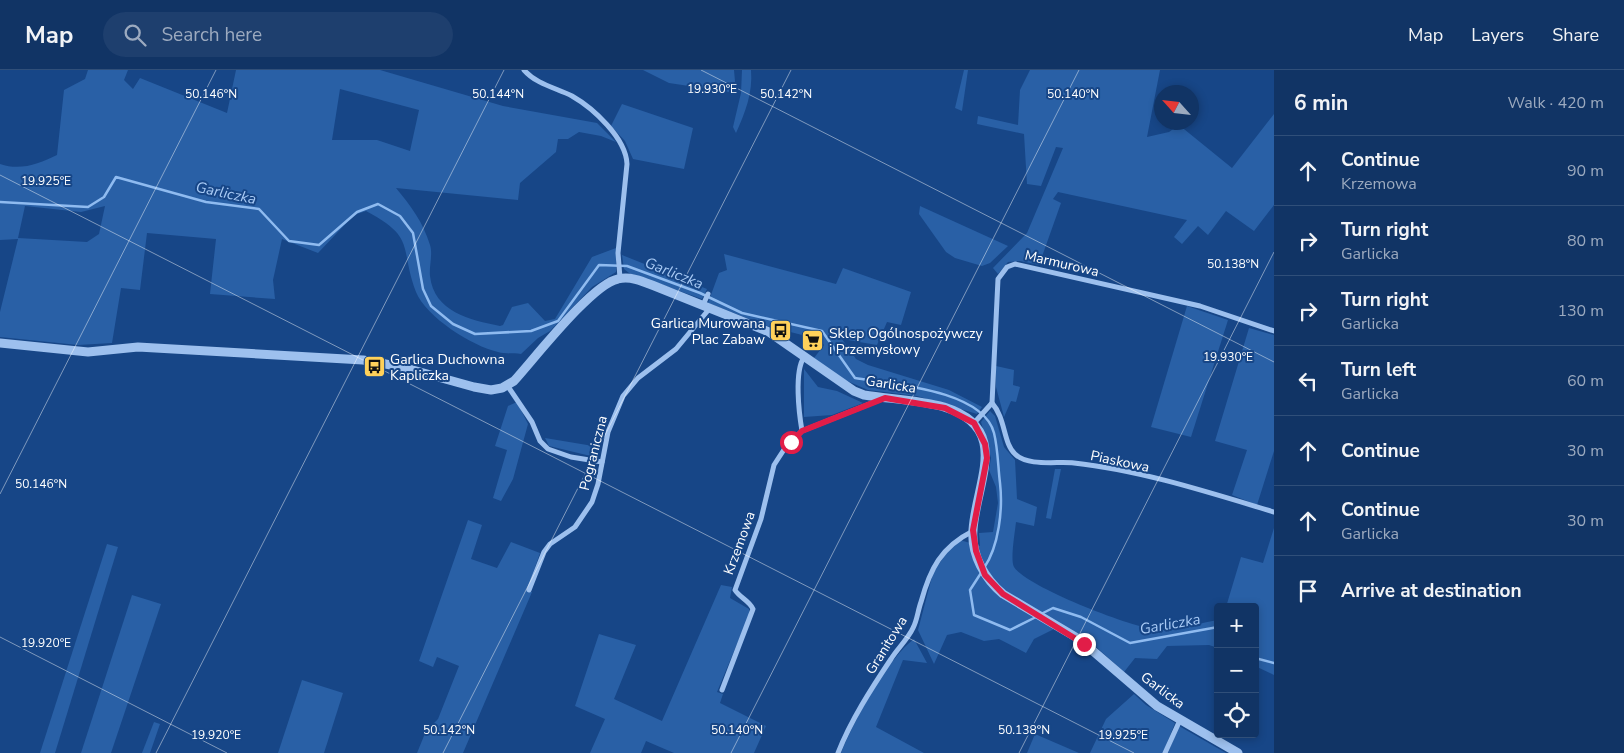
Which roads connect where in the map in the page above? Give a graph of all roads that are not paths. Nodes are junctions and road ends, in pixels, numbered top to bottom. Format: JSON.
{"nodes":[{"id":1,"x":524,"y":70,"type":"edge"},
{"id":2,"x":620,"y":278,"type":"junction"},
{"id":3,"x":708,"y":294,"type":"dead end"},
{"id":4,"x":706,"y":304,"type":"junction"},
{"id":5,"x":1274,"y":331,"type":"edge"},
{"id":6,"x":0,"y":344,"type":"edge"},
{"id":7,"x":804,"y":357,"type":"junction"},
{"id":8,"x":508,"y":385,"type":"junction"},
{"id":9,"x":885,"y":398,"type":"junction"},
{"id":10,"x":992,"y":403,"type":"junction"},
{"id":11,"x":977,"y":421,"type":"junction"},
{"id":12,"x":802,"y":431,"type":"junction"},
{"id":13,"x":602,"y":462,"type":"junction"},
{"id":14,"x":1274,"y":512,"type":"edge"},
{"id":15,"x":973,"y":530,"type":"junction"},
{"id":16,"x":529,"y":590,"type":"dead end"},
{"id":17,"x":722,"y":690,"type":"dead end"},
{"id":18,"x":1180,"y":720,"type":"junction"},
{"id":19,"x":838,"y":753,"type":"edge"},
{"id":20,"x":1165,"y":753,"type":"edge"},
{"id":21,"x":1238,"y":753,"type":"edge"}],
"edges":[{"from":1,"to":2,"type":"street"},
{"from":2,"to":4,"type":"street","name":"Garlicka"},
{"from":2,"to":8,"type":"street"},
{"from":3,"to":4,"type":"street","name":"Pograniczna"},
{"from":4,"to":7,"type":"street","name":"Garlicka"},
{"from":4,"to":13,"type":"street","name":"Pograniczna"},
{"from":5,"to":10,"type":"street","name":"Marmurowa"},
{"from":6,"to":8,"type":"street"},
{"from":7,"to":9,"type":"street","name":"Garlicka"},
{"from":7,"to":12,"type":"street"},
{"from":8,"to":13,"type":"street"},
{"from":9,"to":11,"type":"street","name":"Garlicka"},
{"from":9,"to":12,"type":"street","name":"Krzemowa"},
{"from":10,"to":11,"type":"street","name":"Marmurowa"},
{"from":10,"to":14,"type":"street","name":"Piaskowa"},
{"from":11,"to":15,"type":"street"},
{"from":12,"to":17,"type":"street","name":"Krzemowa"},
{"from":13,"to":16,"type":"street","name":"Pograniczna"},
{"from":15,"to":18,"type":"street","name":"Garlicka"},
{"from":15,"to":19,"type":"street","name":"Granitowa"},
{"from":18,"to":20,"type":"street"},
{"from":18,"to":21,"type":"street","name":"Garlicka"}]}
